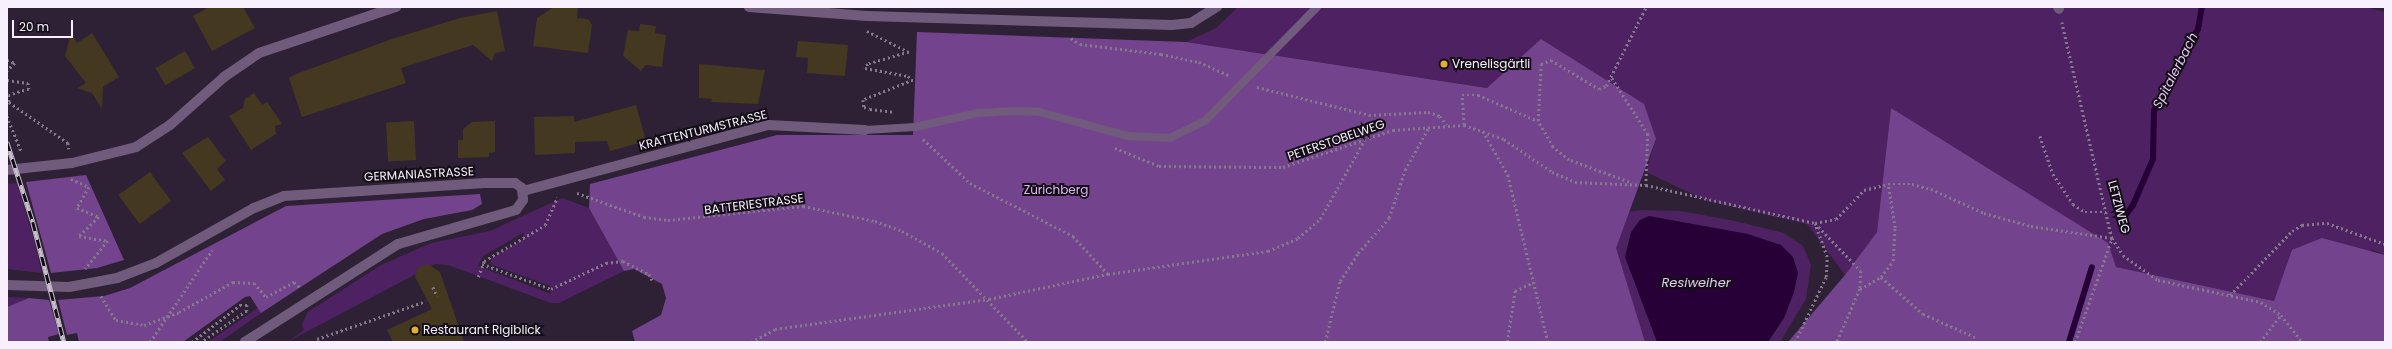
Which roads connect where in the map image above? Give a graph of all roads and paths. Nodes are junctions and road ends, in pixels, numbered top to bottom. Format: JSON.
{"nodes":[{"id":1,"x":396,"y":7,"type":"edge"},
{"id":2,"x":749,"y":7,"type":"edge"},
{"id":3,"x":1216,"y":7,"type":"edge"},
{"id":4,"x":1317,"y":7,"type":"edge"},
{"id":5,"x":1647,"y":7,"type":"edge"},
{"id":6,"x":2059,"y":8,"type":"edge"},
{"id":7,"x":866,"y":23,"type":"dead end"},
{"id":8,"x":1067,"y":35,"type":"dead end"},
{"id":9,"x":7,"y":60,"type":"edge"},
{"id":10,"x":7,"y":71,"type":"edge"},
{"id":11,"x":1612,"y":79,"type":"junction"},
{"id":12,"x":7,"y":80,"type":"edge"},
{"id":13,"x":1245,"y":81,"type":"junction"},
{"id":14,"x":7,"y":116,"type":"edge"},
{"id":15,"x":1538,"y":121,"type":"junction"},
{"id":16,"x":1447,"y":125,"type":"junction"},
{"id":17,"x":1464,"y":125,"type":"junction"},
{"id":18,"x":915,"y":126,"type":"junction"},
{"id":19,"x":1429,"y":127,"type":"junction"},
{"id":20,"x":865,"y":130,"type":"joint"},
{"id":21,"x":1483,"y":130,"type":"junction"},
{"id":22,"x":2040,"y":136,"type":"dead end"},
{"id":23,"x":1364,"y":140,"type":"junction"},
{"id":24,"x":1112,"y":147,"type":"dead end"},
{"id":25,"x":70,"y":153,"type":"dead end"},
{"id":26,"x":25,"y":159,"type":"dead end"},
{"id":27,"x":7,"y":170,"type":"edge"},
{"id":28,"x":566,"y":180,"type":"junction"},
{"id":29,"x":74,"y":182,"type":"dead end"},
{"id":30,"x":1633,"y":183,"type":"junction"},
{"id":31,"x":1888,"y":184,"type":"junction"},
{"id":32,"x":1646,"y":185,"type":"junction"},
{"id":33,"x":523,"y":191,"type":"junction"},
{"id":34,"x":557,"y":198,"type":"dead end"},
{"id":35,"x":2106,"y":212,"type":"junction"},
{"id":36,"x":1815,"y":223,"type":"junction"},
{"id":37,"x":214,"y":230,"type":"junction"},
{"id":38,"x":2112,"y":238,"type":"junction"},
{"id":39,"x":2385,"y":244,"type":"edge"},
{"id":40,"x":482,"y":264,"type":"junction"},
{"id":41,"x":84,"y":266,"type":"dead end"},
{"id":42,"x":1108,"y":274,"type":"junction"},
{"id":43,"x":478,"y":277,"type":"dead end"},
{"id":44,"x":1881,"y":277,"type":"junction"},
{"id":45,"x":652,"y":280,"type":"dead end"},
{"id":46,"x":1534,"y":282,"type":"junction"},
{"id":47,"x":7,"y":285,"type":"edge"},
{"id":48,"x":433,"y":287,"type":"dead end"},
{"id":49,"x":1860,"y":289,"type":"junction"},
{"id":50,"x":437,"y":296,"type":"dead end"},
{"id":51,"x":2230,"y":296,"type":"junction"},
{"id":52,"x":308,"y":298,"type":"junction"},
{"id":53,"x":989,"y":299,"type":"junction"},
{"id":54,"x":426,"y":301,"type":"dead end"},
{"id":55,"x":104,"y":302,"type":"dead end"},
{"id":56,"x":2281,"y":315,"type":"junction"},
{"id":57,"x":167,"y":316,"type":"junction"},
{"id":58,"x":1974,"y":337,"type":"dead end"},
{"id":59,"x":317,"y":339,"type":"dead end"},
{"id":60,"x":150,"y":342,"type":"edge"},
{"id":61,"x":192,"y":342,"type":"edge"},
{"id":62,"x":202,"y":342,"type":"edge"},
{"id":63,"x":245,"y":342,"type":"edge"},
{"id":64,"x":751,"y":342,"type":"edge"},
{"id":65,"x":1028,"y":342,"type":"edge"},
{"id":66,"x":1324,"y":342,"type":"edge"},
{"id":67,"x":1507,"y":342,"type":"edge"},
{"id":68,"x":1548,"y":342,"type":"edge"},
{"id":69,"x":1795,"y":342,"type":"edge"},
{"id":70,"x":1837,"y":342,"type":"edge"},
{"id":71,"x":2075,"y":342,"type":"edge"},
{"id":72,"x":2260,"y":342,"type":"edge"},
{"id":73,"x":2302,"y":342,"type":"edge"}],
"edges":[{"from":1,"to":27,"type":"street"},
{"from":2,"to":3,"type":"street"},
{"from":4,"to":13,"type":"lane","name":"KRATTENTURMSTRASSE"},
{"from":5,"to":11,"type":"path"},
{"from":6,"to":35,"type":"path","name":"LETZIWEG"},
{"from":7,"to":18,"type":"path"},
{"from":8,"to":13,"type":"path"},
{"from":9,"to":10,"type":"path"},
{"from":11,"to":15,"type":"path"},
{"from":11,"to":32,"type":"path"},
{"from":12,"to":25,"type":"path"},
{"from":13,"to":16,"type":"path"},
{"from":13,"to":18,"type":"lane","name":"KRATTENTURMSTRASSE"},
{"from":14,"to":26,"type":"path"},
{"from":15,"to":17,"type":"path"},
{"from":15,"to":30,"type":"path"},
{"from":16,"to":17,"type":"path","name":"PETERSTOBELWEG"},
{"from":16,"to":19,"type":"path","name":"PETERSTOBELWEG"},
{"from":17,"to":21,"type":"path","name":"PETERSTOBELWEG"},
{"from":18,"to":20,"type":"lane","name":"KRATTENTURMSTRASSE"},
{"from":18,"to":42,"type":"path"},
{"from":19,"to":23,"type":"path","name":"PETERSTOBELWEG"},
{"from":19,"to":66,"type":"path"},
{"from":20,"to":28,"type":"street","name":"KRATTENTURMSTRASSE"},
{"from":21,"to":30,"type":"path","name":"PETERSTOBELWEG"},
{"from":21,"to":46,"type":"path"},
{"from":22,"to":35,"type":"path"},
{"from":23,"to":24,"type":"path","name":"PETERSTOBELWEG"},
{"from":23,"to":42,"type":"path"},
{"from":28,"to":33,"type":"street","name":"KRATTENTURMSTRASSE"},
{"from":28,"to":53,"type":"path","name":"BATTERIESTRASSE"},
{"from":29,"to":41,"type":"path"},
{"from":30,"to":32,"type":"path"},
{"from":31,"to":36,"type":"path"},
{"from":31,"to":38,"type":"path"},
{"from":31,"to":44,"type":"path"},
{"from":32,"to":36,"type":"path"},
{"from":33,"to":37,"type":"street","name":"GERMANIASTRASSE"},
{"from":33,"to":52,"type":"street"},
{"from":34,"to":40,"type":"path"},
{"from":35,"to":38,"type":"path","name":"LETZIWEG"},
{"from":36,"to":49,"type":"path"},
{"from":36,"to":69,"type":"path"},
{"from":37,"to":47,"type":"street","name":"GERMANIASTRASSE"},
{"from":37,"to":57,"type":"path"},
{"from":38,"to":51,"type":"path","name":"LETZIWEG"},
{"from":38,"to":71,"type":"path"},
{"from":39,"to":51,"type":"path"},
{"from":40,"to":43,"type":"path"},
{"from":40,"to":45,"type":"path"},
{"from":42,"to":53,"type":"path"},
{"from":44,"to":49,"type":"path"},
{"from":44,"to":58,"type":"path"},
{"from":46,"to":67,"type":"path"},
{"from":46,"to":68,"type":"path"},
{"from":48,"to":50,"type":"path"},
{"from":49,"to":70,"type":"path"},
{"from":51,"to":56,"type":"path","name":"LETZIWEG"},
{"from":52,"to":57,"type":"path"},
{"from":52,"to":63,"type":"street"},
{"from":53,"to":64,"type":"path"},
{"from":53,"to":65,"type":"path","name":"BATTERIESTRASSE"},
{"from":54,"to":59,"type":"path"},
{"from":55,"to":57,"type":"path"},
{"from":56,"to":72,"type":"path"},
{"from":56,"to":73,"type":"path","name":"LETZIWEG"},
{"from":57,"to":60,"type":"path"},
{"from":61,"to":62,"type":"path"}]}
